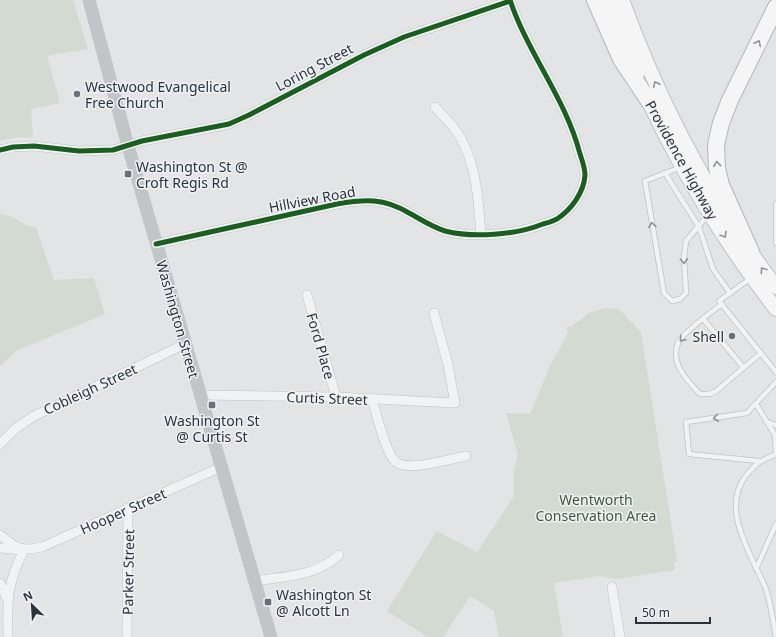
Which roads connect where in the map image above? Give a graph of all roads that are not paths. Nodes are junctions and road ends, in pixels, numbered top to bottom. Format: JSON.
{"nodes":[{"id":1,"x":89,"y":0,"type":"edge"},
{"id":2,"x":510,"y":0,"type":"edge"},
{"id":3,"x":595,"y":0,"type":"edge"},
{"id":4,"x":608,"y":0,"type":"edge"},
{"id":5,"x":622,"y":0,"type":"edge"},
{"id":6,"x":776,"y":7,"type":"edge"},
{"id":7,"x":651,"y":104,"type":"junction"},
{"id":8,"x":435,"y":107,"type":"dead end"},
{"id":9,"x":128,"y":146,"type":"junction"},
{"id":10,"x":0,"y":150,"type":"edge"},
{"id":11,"x":682,"y":166,"type":"junction"},
{"id":12,"x":665,"y":173,"type":"junction"},
{"id":13,"x":776,"y":204,"type":"edge"},
{"id":14,"x":709,"y":213,"type":"junction"},
{"id":15,"x":699,"y":227,"type":"junction"},
{"id":16,"x":482,"y":235,"type":"junction"},
{"id":17,"x":776,"y":243,"type":"edge"},
{"id":18,"x":156,"y":244,"type":"junction"},
{"id":19,"x":751,"y":252,"type":"junction"},
{"id":20,"x":752,"y":277,"type":"junction"},
{"id":21,"x":776,"y":287,"type":"edge"},
{"id":22,"x":730,"y":293,"type":"junction"},
{"id":23,"x":307,"y":295,"type":"dead end"},
{"id":24,"x":722,"y":304,"type":"junction"},
{"id":25,"x":776,"y":309,"type":"edge"},
{"id":26,"x":434,"y":313,"type":"dead end"},
{"id":27,"x":704,"y":320,"type":"junction"},
{"id":28,"x":185,"y":344,"type":"junction"},
{"id":29,"x":761,"y":353,"type":"junction"},
{"id":30,"x":743,"y":367,"type":"junction"},
{"id":31,"x":776,"y":372,"type":"edge"},
{"id":32,"x":776,"y":382,"type":"edge"},
{"id":33,"x":200,"y":395,"type":"junction"},
{"id":34,"x":336,"y":397,"type":"junction"},
{"id":35,"x":372,"y":399,"type":"junction"},
{"id":36,"x":756,"y":404,"type":"junction"},
{"id":37,"x":767,"y":422,"type":"junction"},
{"id":38,"x":776,"y":425,"type":"edge"},
{"id":39,"x":0,"y":444,"type":"edge"},
{"id":40,"x":776,"y":454,"type":"edge"},
{"id":41,"x":466,"y":456,"type":"dead end"},
{"id":42,"x":759,"y":462,"type":"junction"},
{"id":43,"x":221,"y":467,"type":"junction"},
{"id":44,"x":128,"y":508,"type":"junction"},
{"id":45,"x":776,"y":524,"type":"edge"},
{"id":46,"x":0,"y":535,"type":"edge"},
{"id":47,"x":0,"y":548,"type":"edge"},
{"id":48,"x":24,"y":550,"type":"junction"},
{"id":49,"x":339,"y":555,"type":"dead end"},
{"id":50,"x":756,"y":569,"type":"junction"},
{"id":51,"x":255,"y":581,"type":"junction"},
{"id":52,"x":0,"y":583,"type":"edge"},
{"id":53,"x":612,"y":588,"type":"dead end"},
{"id":54,"x":7,"y":599,"type":"junction"},
{"id":55,"x":8,"y":637,"type":"edge"},
{"id":56,"x":127,"y":637,"type":"edge"},
{"id":57,"x":271,"y":637,"type":"edge"},
{"id":58,"x":620,"y":637,"type":"edge"},
{"id":59,"x":776,"y":637,"type":"edge"}],
"edges":[{"from":1,"to":9,"type":"main road","name":"Washington Street"},
{"from":2,"to":9,"type":"street","name":"Loring Street"},
{"from":2,"to":16,"type":"street","name":"Hillview Road"},
{"from":3,"to":7,"type":"highway"},
{"from":4,"to":7,"type":"main road","name":"Providence Highway"},
{"from":19,"to":5,"type":"main road","name":"Providence Highway","one_way":true},
{"from":19,"to":6,"type":"highway","one_way":true},
{"from":7,"to":11,"type":"main road","name":"Providence Highway"},
{"from":8,"to":16,"type":"street"},
{"from":9,"to":10,"type":"street","name":"Loring Street"},
{"from":9,"to":18,"type":"main road","name":"Washington Street"},
{"from":11,"to":12,"type":"lane"},
{"from":11,"to":14,"type":"main road","name":"Providence Highway"},
{"from":12,"to":15,"type":"lane"},
{"from":15,"to":12,"type":"lane","one_way":true},
{"from":13,"to":17,"type":"lane"},
{"from":14,"to":15,"type":"lane"},
{"from":14,"to":20,"type":"main road","name":"Providence Highway","one_way":true},
{"from":15,"to":22,"type":"lane"},
{"from":16,"to":18,"type":"street","name":"Hillview Road"},
{"from":18,"to":28,"type":"main road","name":"Washington Street"},
{"from":21,"to":19,"type":"main road","name":"Providence Highway","one_way":true},
{"from":20,"to":22,"type":"lane"},
{"from":20,"to":25,"type":"main road","name":"Providence Highway"},
{"from":22,"to":24,"type":"lane"},
{"from":23,"to":34,"type":"street","name":"Ford Place"},
{"from":24,"to":27,"type":"lane"},
{"from":24,"to":29,"type":"lane"},
{"from":26,"to":35,"type":"street","name":"Curtis Street"},
{"from":27,"to":30,"type":"lane"},
{"from":27,"to":30,"type":"lane","one_way":true},
{"from":28,"to":33,"type":"main road","name":"Washington Street"},
{"from":28,"to":39,"type":"street","name":"Cobleigh Street"},
{"from":29,"to":30,"type":"lane"},
{"from":29,"to":31,"type":"lane"},
{"from":32,"to":36,"type":"lane"},
{"from":33,"to":34,"type":"street","name":"Curtis Street"},
{"from":33,"to":43,"type":"main road","name":"Washington Street"},
{"from":34,"to":35,"type":"street","name":"Curtis Street"},
{"from":35,"to":41,"type":"street"},
{"from":36,"to":37,"type":"lane"},
{"from":36,"to":42,"type":"lane","one_way":true},
{"from":37,"to":38,"type":"lane"},
{"from":37,"to":40,"type":"lane"},
{"from":40,"to":42,"type":"lane"},
{"from":42,"to":50,"type":"lane"},
{"from":43,"to":44,"type":"street","name":"Hooper Street"},
{"from":43,"to":51,"type":"main road","name":"Washington Street"},
{"from":44,"to":48,"type":"street","name":"Hooper Street"},
{"from":44,"to":56,"type":"street","name":"Parker Street"},
{"from":45,"to":50,"type":"lane"},
{"from":46,"to":48,"type":"street"},
{"from":47,"to":48,"type":"street","name":"Hooper Street"},
{"from":48,"to":54,"type":"street"},
{"from":49,"to":51,"type":"street"},
{"from":50,"to":59,"type":"lane"},
{"from":51,"to":57,"type":"main road","name":"Washington Street"},
{"from":52,"to":54,"type":"street"},
{"from":53,"to":58,"type":"street"},
{"from":54,"to":55,"type":"street"}]}
